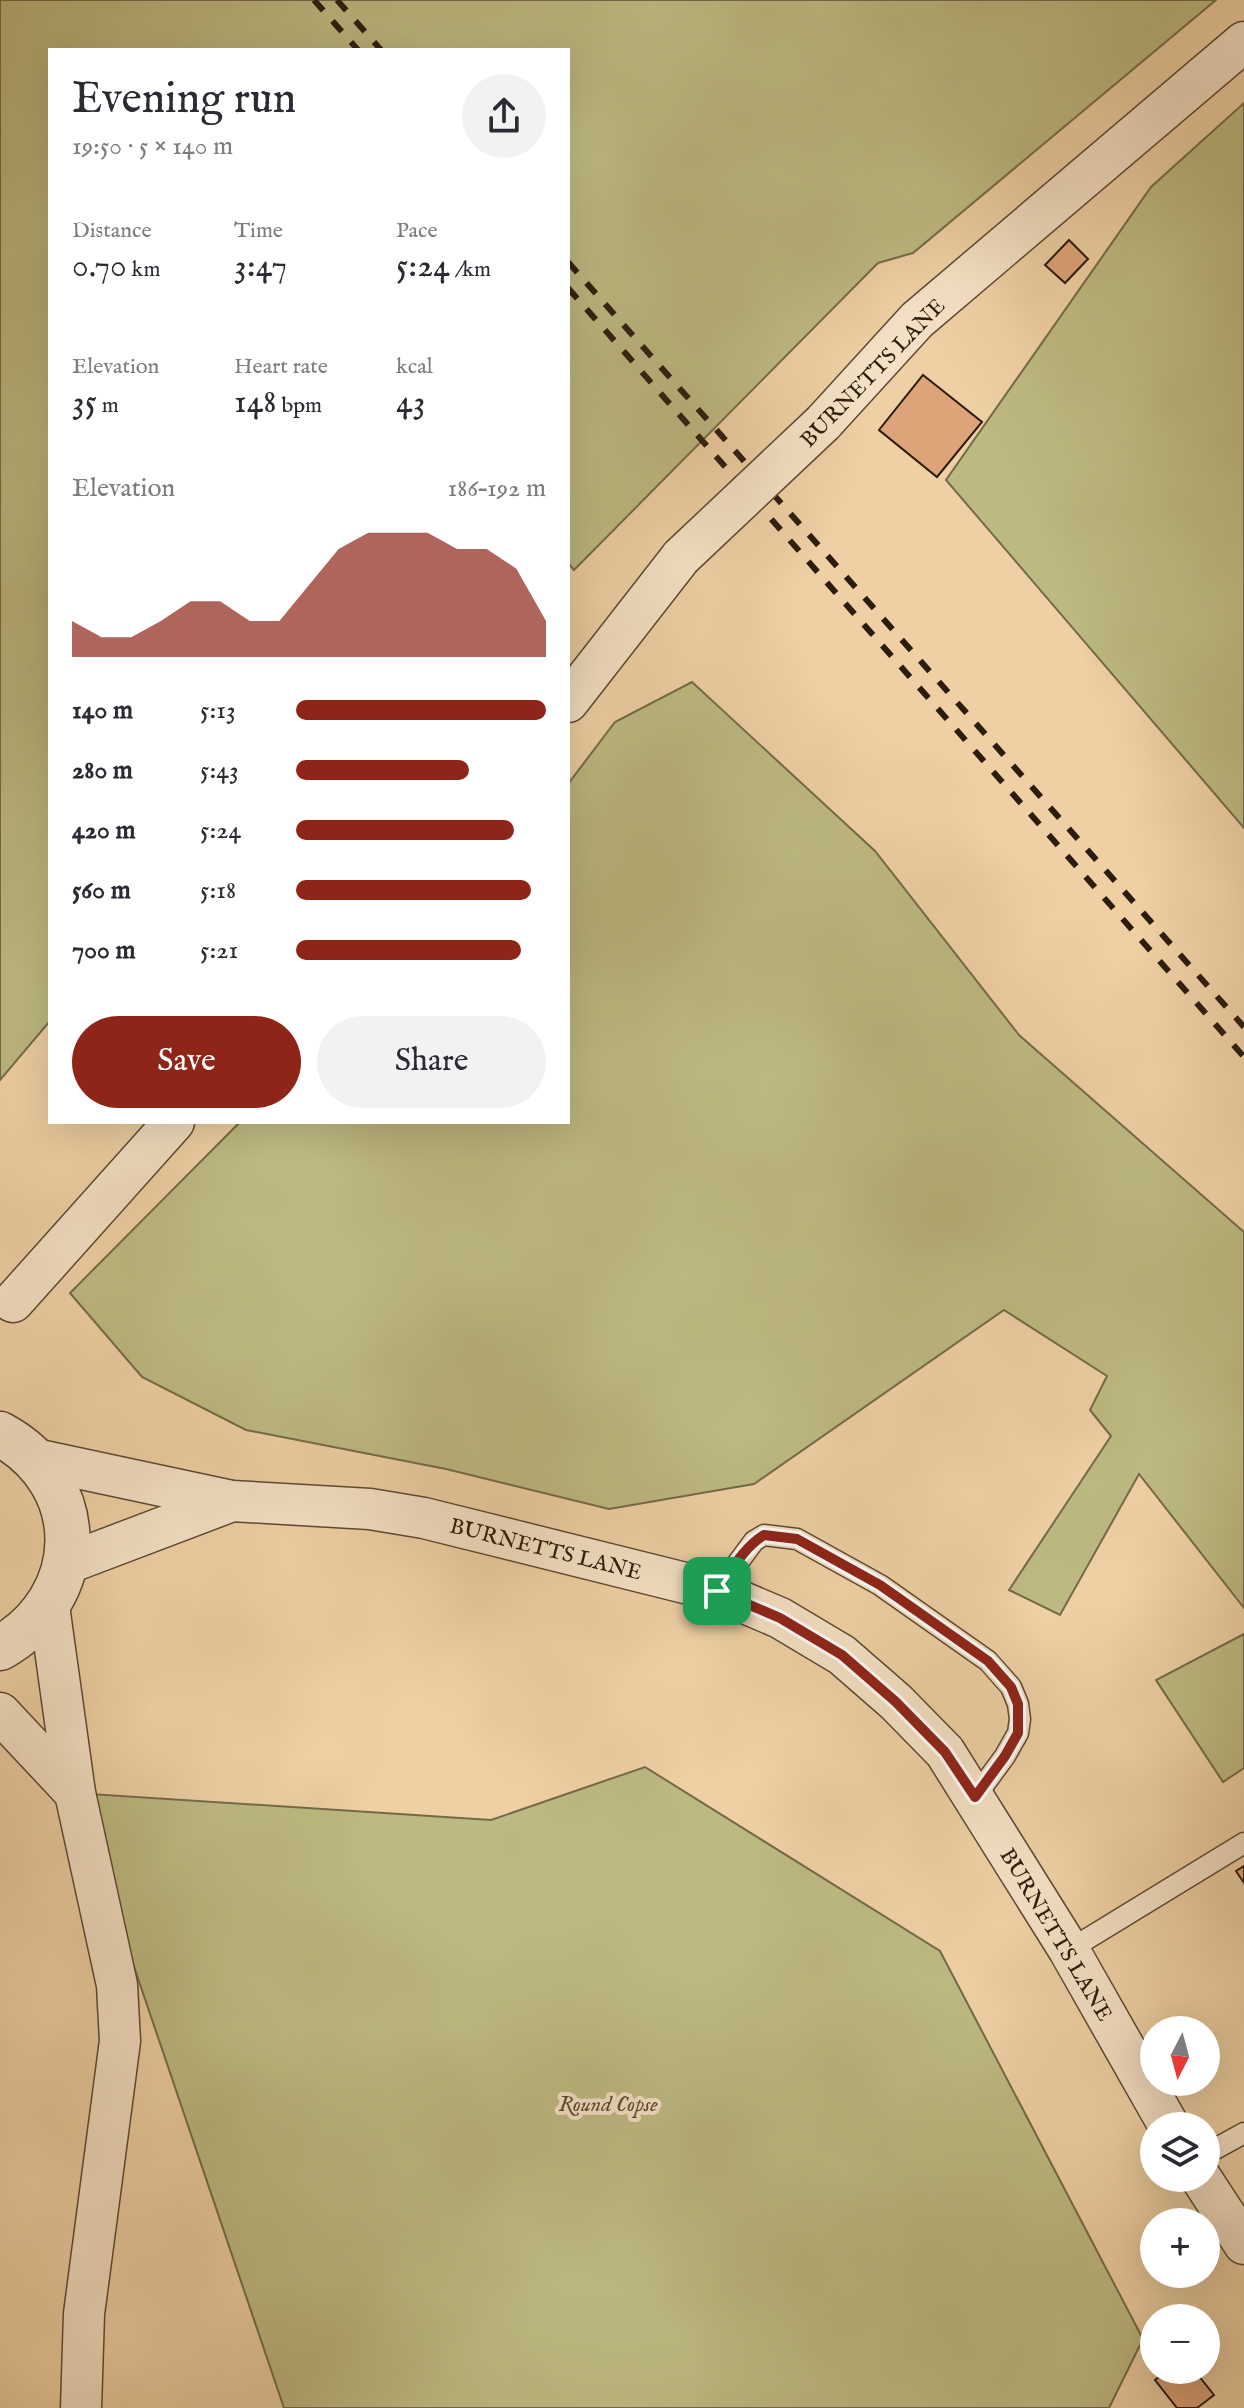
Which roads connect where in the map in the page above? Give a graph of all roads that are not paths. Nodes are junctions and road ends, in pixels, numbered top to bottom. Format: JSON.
{"nodes":[{"id":1,"x":1244,"y":42,"type":"edge"},
{"id":2,"x":570,"y":699,"type":"edge"},
{"id":3,"x":172,"y":1124,"type":"edge"},
{"id":4,"x":13,"y":1302,"type":"dead end"},
{"id":5,"x":0,"y":1434,"type":"edge"},
{"id":6,"x":35,"y":1459,"type":"junction"},
{"id":7,"x":232,"y":1501,"type":"junction"},
{"id":8,"x":66,"y":1564,"type":"junction"},
{"id":9,"x":717,"y":1591,"type":"junction"},
{"id":10,"x":49,"y":1606,"type":"junction"},
{"id":11,"x":0,"y":1648,"type":"edge"},
{"id":12,"x":0,"y":1713,"type":"edge"},
{"id":13,"x":75,"y":1793,"type":"junction"},
{"id":14,"x":975,"y":1797,"type":"junction"},
{"id":15,"x":1244,"y":1843,"type":"edge"},
{"id":16,"x":1069,"y":1950,"type":"junction"},
{"id":17,"x":1161,"y":2112,"type":"edge"},
{"id":18,"x":1244,"y":2133,"type":"edge"},
{"id":19,"x":1220,"y":2146,"type":"edge"},
{"id":20,"x":1210,"y":2192,"type":"edge"},
{"id":21,"x":1244,"y":2244,"type":"edge"},
{"id":22,"x":81,"y":2408,"type":"edge"}],
"edges":[{"from":1,"to":2,"type":"street","name":"BURNETTS LANE","bridge":true},
{"from":3,"to":4,"type":"street"},
{"from":5,"to":6,"type":"street"},
{"from":6,"to":7,"type":"street","name":"BURNETTS LANE"},
{"from":6,"to":8,"type":"street"},
{"from":7,"to":8,"type":"street","name":"BURNETTS LANE"},
{"from":7,"to":9,"type":"street","name":"BURNETTS LANE"},
{"from":8,"to":10,"type":"street"},
{"from":9,"to":14,"type":"street","name":"BURNETTS LANE"},
{"from":9,"to":14,"type":"lane"},
{"from":10,"to":11,"type":"street"},
{"from":10,"to":13,"type":"street"},
{"from":12,"to":13,"type":"street"},
{"from":13,"to":22,"type":"street"},
{"from":14,"to":16,"type":"street","name":"BURNETTS LANE"},
{"from":15,"to":16,"type":"lane"},
{"from":16,"to":17,"type":"street","name":"BURNETTS LANE"},
{"from":18,"to":19,"type":"lane"},
{"from":20,"to":21,"type":"street"}]}
